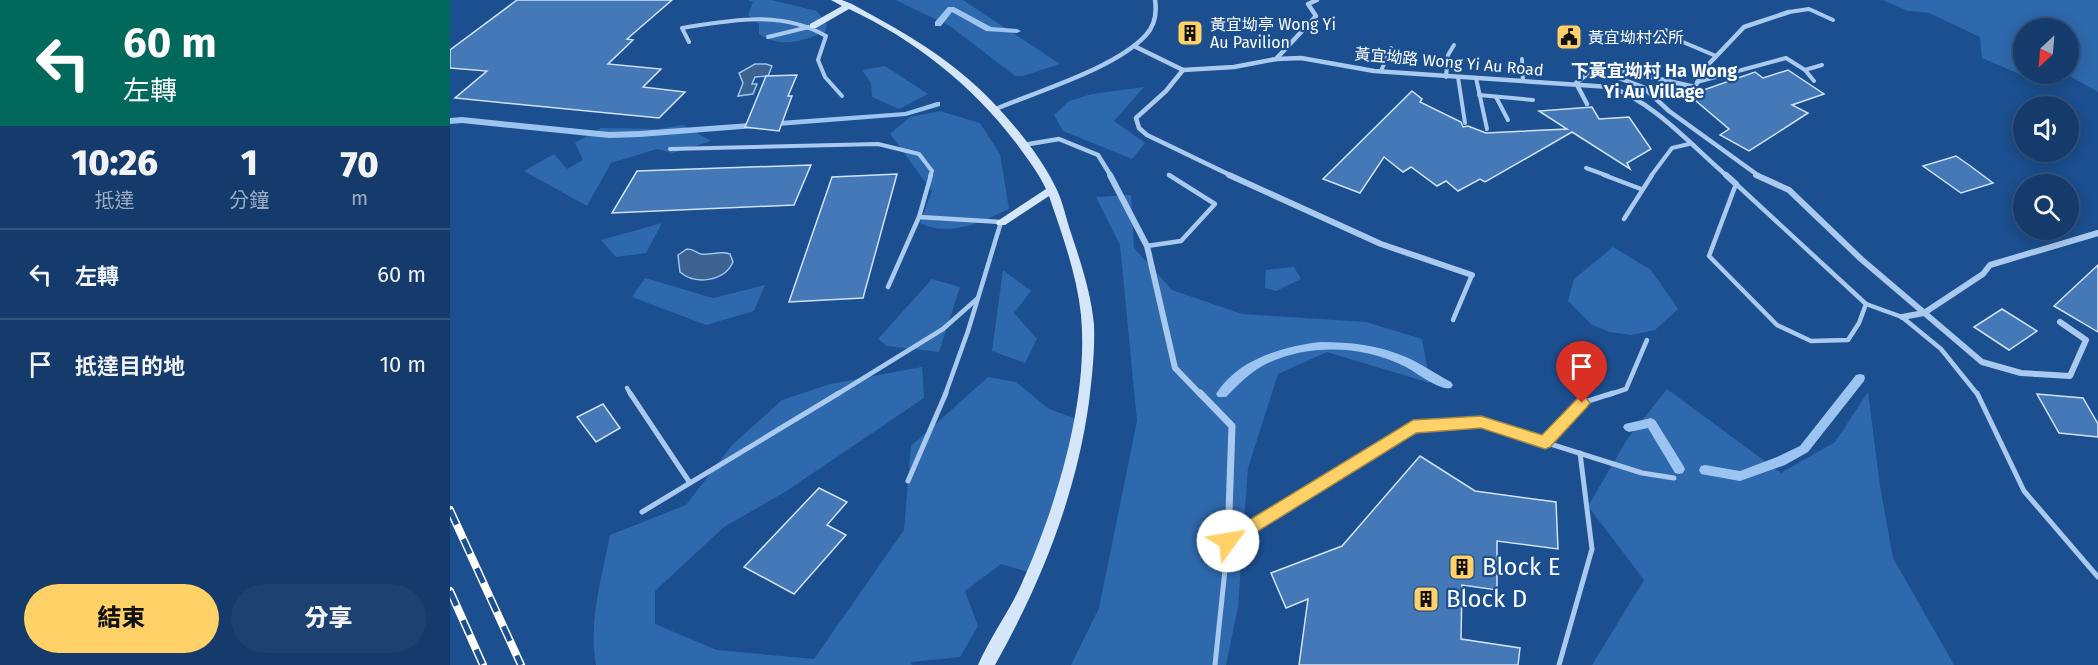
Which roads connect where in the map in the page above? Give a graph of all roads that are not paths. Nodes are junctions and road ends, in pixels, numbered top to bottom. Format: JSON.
{"nodes":[{"id":1,"x":835,"y":0,"type":"edge"},
{"id":2,"x":1155,"y":0,"type":"edge"},
{"id":3,"x":1317,"y":0,"type":"edge"},
{"id":4,"x":849,"y":6,"type":"junction"},
{"id":5,"x":1789,"y":12,"type":"joint"},
{"id":6,"x":1833,"y":20,"type":"dead end"},
{"id":7,"x":813,"y":26,"type":"junction"},
{"id":8,"x":1666,"y":30,"type":"dead end"},
{"id":9,"x":768,"y":37,"type":"dead end"},
{"id":10,"x":689,"y":42,"type":"dead end"},
{"id":11,"x":1454,"y":45,"type":"dead end"},
{"id":12,"x":1134,"y":46,"type":"junction"},
{"id":13,"x":1391,"y":48,"type":"dead end"},
{"id":14,"x":1716,"y":56,"type":"junction"},
{"id":15,"x":1276,"y":59,"type":"junction"},
{"id":16,"x":1522,"y":59,"type":"dead end"},
{"id":17,"x":1822,"y":65,"type":"dead end"},
{"id":18,"x":1183,"y":70,"type":"junction"},
{"id":19,"x":1804,"y":70,"type":"junction"},
{"id":20,"x":1382,"y":71,"type":"junction"},
{"id":21,"x":1586,"y":75,"type":"junction"},
{"id":22,"x":1446,"y":77,"type":"junction"},
{"id":23,"x":1458,"y":77,"type":"junction"},
{"id":24,"x":1476,"y":78,"type":"junction"},
{"id":25,"x":1523,"y":81,"type":"junction"},
{"id":26,"x":1814,"y":81,"type":"dead end"},
{"id":27,"x":1697,"y":82,"type":"junction"},
{"id":28,"x":1576,"y":83,"type":"junction"},
{"id":29,"x":1479,"y":95,"type":"junction"},
{"id":30,"x":842,"y":96,"type":"dead end"},
{"id":31,"x":1496,"y":97,"type":"junction"},
{"id":32,"x":1533,"y":100,"type":"dead end"},
{"id":33,"x":1587,"y":104,"type":"dead end"},
{"id":34,"x":996,"y":109,"type":"junction"},
{"id":35,"x":1508,"y":120,"type":"dead end"},
{"id":36,"x":1466,"y":123,"type":"dead end"},
{"id":37,"x":1487,"y":129,"type":"dead end"},
{"id":38,"x":1689,"y":144,"type":"junction"},
{"id":39,"x":1023,"y":145,"type":"junction"},
{"id":40,"x":670,"y":149,"type":"dead end"},
{"id":41,"x":1586,"y":168,"type":"dead end"},
{"id":42,"x":1169,"y":175,"type":"dead end"},
{"id":43,"x":1736,"y":184,"type":"junction"},
{"id":44,"x":1641,"y":189,"type":"junction"},
{"id":45,"x":1052,"y":190,"type":"junction"},
{"id":46,"x":919,"y":217,"type":"junction"},
{"id":47,"x":1624,"y":219,"type":"dead end"},
{"id":48,"x":1001,"y":222,"type":"junction"},
{"id":49,"x":2098,"y":233,"type":"edge"},
{"id":50,"x":1147,"y":246,"type":"junction"},
{"id":51,"x":1472,"y":275,"type":"joint"},
{"id":52,"x":888,"y":287,"type":"dead end"},
{"id":53,"x":978,"y":298,"type":"junction"},
{"id":54,"x":1866,"y":304,"type":"junction"},
{"id":55,"x":1924,"y":313,"type":"junction"},
{"id":56,"x":1902,"y":317,"type":"junction"},
{"id":57,"x":1453,"y":320,"type":"dead end"},
{"id":58,"x":2060,"y":322,"type":"dead end"},
{"id":59,"x":1647,"y":340,"type":"dead end"},
{"id":60,"x":627,"y":388,"type":"dead end"},
{"id":61,"x":1545,"y":442,"type":"junction"},
{"id":62,"x":1580,"y":453,"type":"junction"},
{"id":63,"x":1674,"y":478,"type":"dead end"},
{"id":64,"x":908,"y":482,"type":"dead end"},
{"id":65,"x":690,"y":483,"type":"junction"},
{"id":66,"x":642,"y":512,"type":"dead end"},
{"id":67,"x":1228,"y":541,"type":"junction"},
{"id":68,"x":2098,"y":577,"type":"edge"},
{"id":69,"x":986,"y":665,"type":"edge"},
{"id":70,"x":1215,"y":665,"type":"edge"},
{"id":71,"x":1559,"y":665,"type":"edge"}],
"edges":[{"from":1,"to":4,"type":"main road"},
{"from":2,"to":12,"type":"street"},
{"from":3,"to":15,"type":"street"},
{"from":4,"to":7,"type":"main road"},
{"from":4,"to":34,"type":"main road"},
{"from":5,"to":6,"type":"lane"},
{"from":5,"to":14,"type":"street"},
{"from":7,"to":9,"type":"lane"},
{"from":7,"to":10,"type":"lane"},
{"from":7,"to":30,"type":"lane"},
{"from":8,"to":14,"type":"lane"},
{"from":11,"to":22,"type":"lane"},
{"from":12,"to":18,"type":"street","name":"黃宜坳路 Wong Yi Au Road"},
{"from":12,"to":34,"type":"street"},
{"from":13,"to":20,"type":"lane"},
{"from":14,"to":27,"type":"street"},
{"from":15,"to":18,"type":"street","name":"黃宜坳路 Wong Yi Au Road"},
{"from":15,"to":20,"type":"street","name":"黃宜坳路 Wong Yi Au Road"},
{"from":16,"to":25,"type":"lane"},
{"from":17,"to":19,"type":"lane"},
{"from":18,"to":51,"type":"street"},
{"from":19,"to":26,"type":"lane"},
{"from":19,"to":27,"type":"lane"},
{"from":20,"to":22,"type":"street","name":"黃宜坳路 Wong Yi Au Road"},
{"from":21,"to":27,"type":"street"},
{"from":21,"to":28,"type":"street"},
{"from":21,"to":55,"type":"street"},
{"from":22,"to":23,"type":"street","name":"黃宜坳路 Wong Yi Au Road"},
{"from":23,"to":24,"type":"street","name":"黃宜坳路 Wong Yi Au Road"},
{"from":23,"to":36,"type":"lane"},
{"from":24,"to":25,"type":"street","name":"黃宜坳路 Wong Yi Au Road"},
{"from":24,"to":29,"type":"lane"},
{"from":25,"to":28,"type":"street","name":"黃宜坳路 Wong Yi Au Road"},
{"from":28,"to":33,"type":"street"},
{"from":28,"to":38,"type":"street","name":"黃宜坳路 Wong Yi Au Road"},
{"from":29,"to":31,"type":"lane"},
{"from":29,"to":37,"type":"lane"},
{"from":31,"to":32,"type":"lane"},
{"from":31,"to":35,"type":"lane"},
{"from":34,"to":39,"type":"main road"},
{"from":38,"to":43,"type":"street","name":"黃宜坳路 Wong Yi Au Road"},
{"from":38,"to":44,"type":"lane"},
{"from":39,"to":45,"type":"main road"},
{"from":39,"to":50,"type":"street"},
{"from":40,"to":46,"type":"lane"},
{"from":41,"to":44,"type":"lane"},
{"from":42,"to":50,"type":"lane"},
{"from":43,"to":54,"type":"lane"},
{"from":43,"to":54,"type":"lane"},
{"from":44,"to":47,"type":"lane"},
{"from":45,"to":48,"type":"main road"},
{"from":45,"to":69,"type":"main road"},
{"from":46,"to":48,"type":"lane"},
{"from":46,"to":52,"type":"lane"},
{"from":48,"to":53,"type":"lane"},
{"from":49,"to":55,"type":"street"},
{"from":50,"to":67,"type":"street"},
{"from":51,"to":57,"type":"lane"},
{"from":53,"to":64,"type":"lane"},
{"from":53,"to":65,"type":"lane"},
{"from":54,"to":56,"type":"lane"},
{"from":55,"to":56,"type":"street"},
{"from":55,"to":58,"type":"street"},
{"from":56,"to":68,"type":"lane"},
{"from":59,"to":61,"type":"lane"},
{"from":60,"to":65,"type":"lane"},
{"from":61,"to":62,"type":"lane"},
{"from":61,"to":67,"type":"lane"},
{"from":62,"to":63,"type":"lane"},
{"from":62,"to":71,"type":"lane"},
{"from":65,"to":66,"type":"lane"},
{"from":67,"to":70,"type":"lane"}]}
